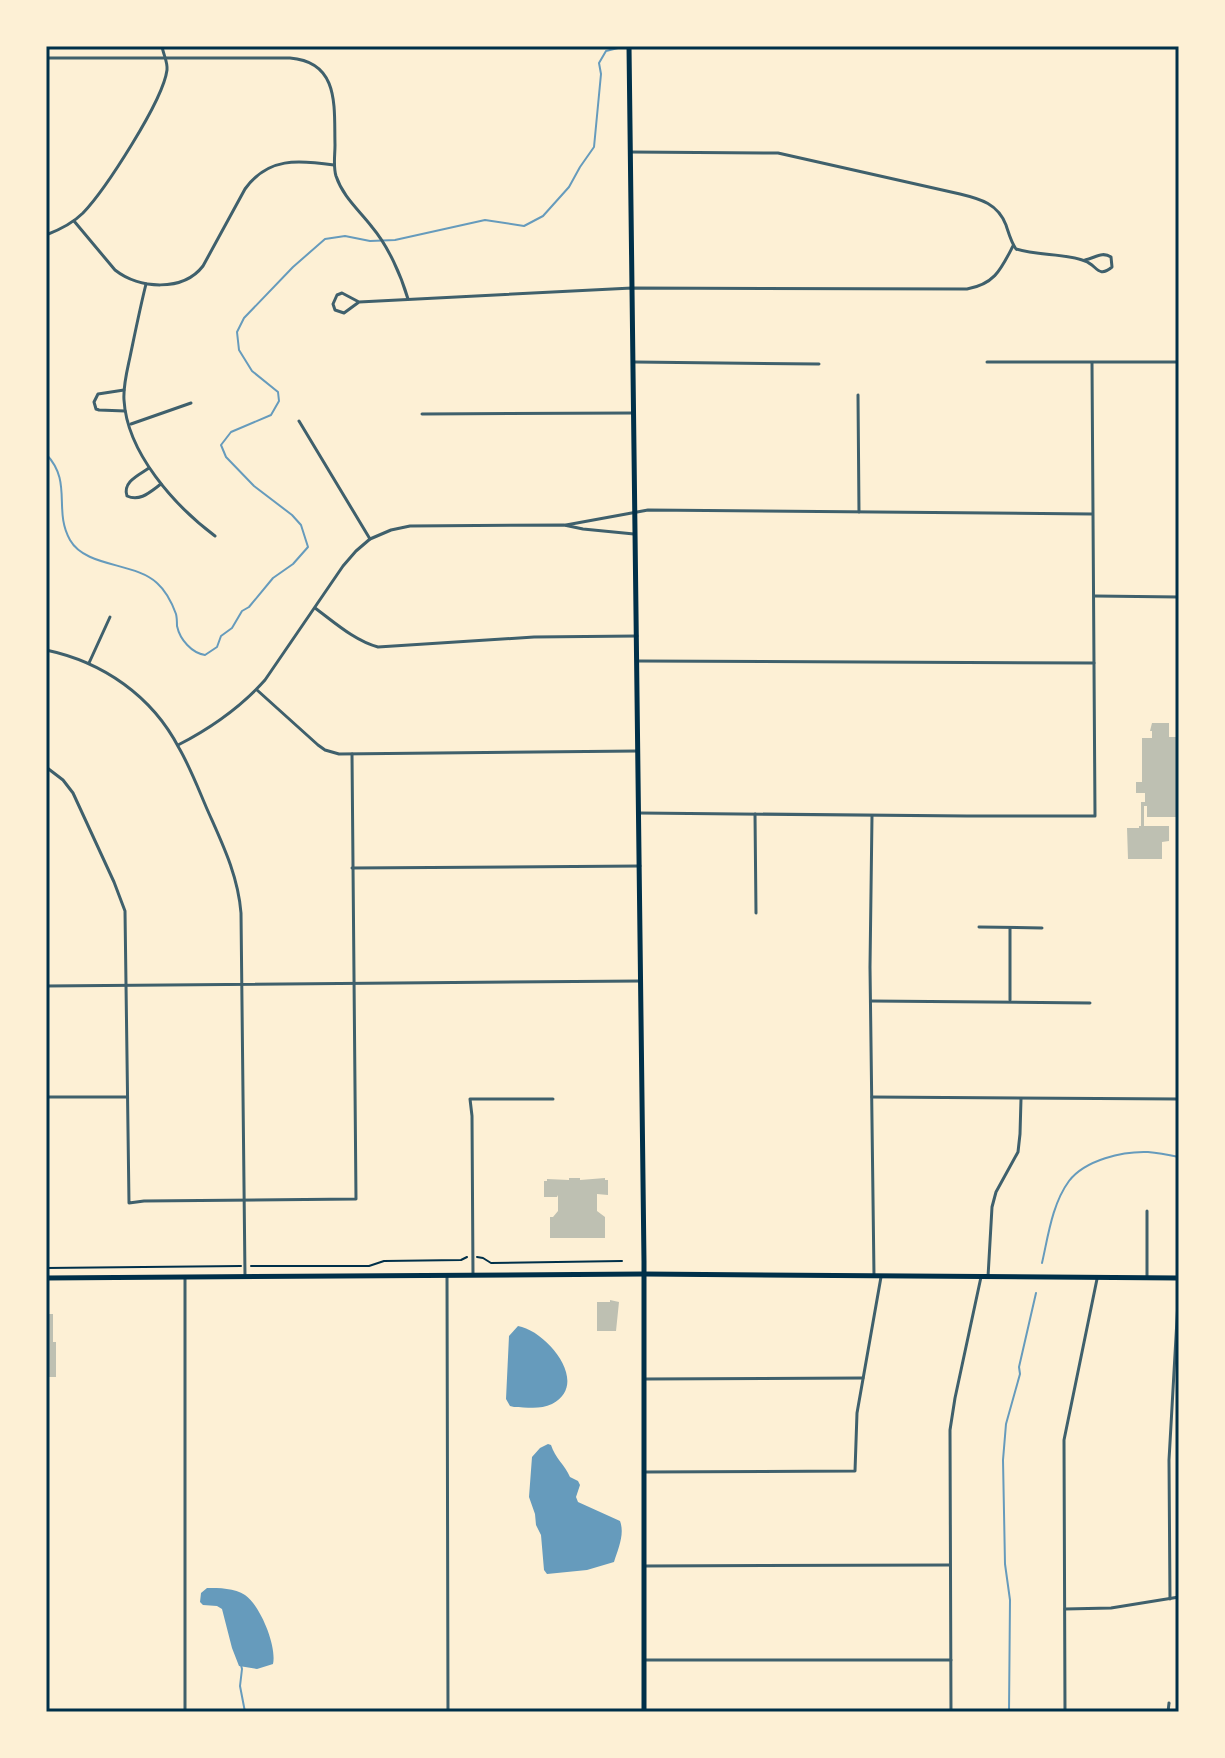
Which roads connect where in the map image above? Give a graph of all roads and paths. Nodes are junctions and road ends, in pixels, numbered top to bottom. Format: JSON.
{"nodes":[{"id":1,"x":162,"y":46,"type":"edge"},
{"id":2,"x":629,"y":46,"type":"edge"},
{"id":3,"x":46,"y":58,"type":"edge"},
{"id":4,"x":165,"y":58,"type":"junction"},
{"id":5,"x":630,"y":152,"type":"junction"},
{"id":6,"x":334,"y":165,"type":"junction"},
{"id":7,"x":74,"y":221,"type":"junction"},
{"id":8,"x":46,"y":235,"type":"edge"},
{"id":9,"x":1013,"y":246,"type":"junction"},
{"id":10,"x":1085,"y":260,"type":"junction"},
{"id":11,"x":146,"y":284,"type":"junction"},
{"id":12,"x":632,"y":288,"type":"junction"},
{"id":13,"x":408,"y":299,"type":"junction"},
{"id":14,"x":359,"y":302,"type":"junction"},
{"id":15,"x":633,"y":362,"type":"junction"},
{"id":16,"x":987,"y":362,"type":"dead end"},
{"id":17,"x":1179,"y":362,"type":"edge"},
{"id":18,"x":1092,"y":363,"type":"junction"},
{"id":19,"x":819,"y":364,"type":"dead end"},
{"id":20,"x":124,"y":390,"type":"junction"},
{"id":21,"x":858,"y":395,"type":"dead end"},
{"id":22,"x":191,"y":403,"type":"dead end"},
{"id":23,"x":125,"y":411,"type":"junction"},
{"id":24,"x":634,"y":413,"type":"junction"},
{"id":25,"x":422,"y":414,"type":"dead end"},
{"id":26,"x":299,"y":421,"type":"dead end"},
{"id":27,"x":130,"y":425,"type":"junction"},
{"id":28,"x":149,"y":468,"type":"junction"},
{"id":29,"x":161,"y":484,"type":"junction"},
{"id":30,"x":859,"y":512,"type":"junction"},
{"id":31,"x":635,"y":513,"type":"junction"},
{"id":32,"x":1092,"y":514,"type":"junction"},
{"id":33,"x":564,"y":525,"type":"junction"},
{"id":34,"x":635,"y":534,"type":"junction"},
{"id":35,"x":215,"y":536,"type":"dead end"},
{"id":36,"x":370,"y":539,"type":"junction"},
{"id":37,"x":1093,"y":596,"type":"junction"},
{"id":38,"x":1179,"y":597,"type":"edge"},
{"id":39,"x":315,"y":608,"type":"junction"},
{"id":40,"x":110,"y":617,"type":"dead end"},
{"id":41,"x":637,"y":636,"type":"junction"},
{"id":42,"x":46,"y":650,"type":"edge"},
{"id":43,"x":637,"y":661,"type":"junction"},
{"id":44,"x":89,"y":663,"type":"junction"},
{"id":45,"x":1094,"y":663,"type":"junction"},
{"id":46,"x":257,"y":689,"type":"junction"},
{"id":47,"x":178,"y":745,"type":"junction"},
{"id":48,"x":638,"y":751,"type":"junction"},
{"id":49,"x":352,"y":754,"type":"junction"},
{"id":50,"x":46,"y":767,"type":"edge"},
{"id":51,"x":639,"y":813,"type":"junction"},
{"id":52,"x":755,"y":814,"type":"junction"},
{"id":53,"x":872,"y":815,"type":"junction"},
{"id":54,"x":640,"y":866,"type":"junction"},
{"id":55,"x":352,"y":868,"type":"junction"},
{"id":56,"x":756,"y":913,"type":"dead end"},
{"id":57,"x":979,"y":927,"type":"dead end"},
{"id":58,"x":1010,"y":928,"type":"junction"},
{"id":59,"x":1042,"y":928,"type":"dead end"},
{"id":60,"x":641,"y":981,"type":"junction"},
{"id":61,"x":353,"y":983,"type":"junction"},
{"id":62,"x":127,"y":984,"type":"junction"},
{"id":63,"x":242,"y":984,"type":"junction"},
{"id":64,"x":46,"y":986,"type":"edge"},
{"id":65,"x":871,"y":1001,"type":"junction"},
{"id":66,"x":1010,"y":1002,"type":"junction"},
{"id":67,"x":1090,"y":1003,"type":"dead end"},
{"id":68,"x":46,"y":1097,"type":"edge"},
{"id":69,"x":127,"y":1097,"type":"junction"},
{"id":70,"x":872,"y":1097,"type":"junction"},
{"id":71,"x":1021,"y":1098,"type":"junction"},
{"id":72,"x":553,"y":1099,"type":"dead end"},
{"id":73,"x":1179,"y":1099,"type":"edge"},
{"id":74,"x":244,"y":1201,"type":"junction"},
{"id":75,"x":1147,"y":1211,"type":"dead end"},
{"id":76,"x":473,"y":1257,"type":"junction"},
{"id":77,"x":622,"y":1261,"type":"dead end"},
{"id":78,"x":245,"y":1266,"type":"junction"},
{"id":79,"x":46,"y":1268,"type":"edge"},
{"id":80,"x":644,"y":1274,"type":"junction"},
{"id":81,"x":447,"y":1275,"type":"junction"},
{"id":82,"x":473,"y":1275,"type":"junction"},
{"id":83,"x":874,"y":1276,"type":"junction"},
{"id":84,"x":882,"y":1276,"type":"junction"},
{"id":85,"x":185,"y":1277,"type":"junction"},
{"id":86,"x":245,"y":1277,"type":"junction"},
{"id":87,"x":984,"y":1277,"type":"junction"},
{"id":88,"x":46,"y":1278,"type":"edge"},
{"id":89,"x":1097,"y":1278,"type":"junction"},
{"id":90,"x":1147,"y":1278,"type":"junction"},
{"id":91,"x":1179,"y":1281,"type":"edge"},
{"id":92,"x":863,"y":1378,"type":"junction"},
{"id":93,"x":645,"y":1379,"type":"junction"},
{"id":94,"x":644,"y":1472,"type":"junction"},
{"id":95,"x":949,"y":1565,"type":"junction"},
{"id":96,"x":644,"y":1566,"type":"junction"},
{"id":97,"x":1179,"y":1597,"type":"edge"},
{"id":98,"x":1170,"y":1599,"type":"junction"},
{"id":99,"x":1065,"y":1609,"type":"junction"},
{"id":100,"x":644,"y":1660,"type":"junction"},
{"id":101,"x":951,"y":1660,"type":"junction"},
{"id":102,"x":1169,"y":1703,"type":"dead end"},
{"id":103,"x":185,"y":1712,"type":"edge"},
{"id":104,"x":448,"y":1712,"type":"edge"},
{"id":105,"x":644,"y":1712,"type":"edge"},
{"id":106,"x":951,"y":1712,"type":"edge"},
{"id":107,"x":1065,"y":1712,"type":"edge"},
{"id":108,"x":1168,"y":1712,"type":"edge"}],
"edges":[{"from":1,"to":4,"type":"street"},
{"from":2,"to":5,"type":"main road"},
{"from":3,"to":4,"type":"street"},
{"from":4,"to":6,"type":"street"},
{"from":4,"to":7,"type":"street"},
{"from":5,"to":9,"type":"street"},
{"from":5,"to":12,"type":"main road"},
{"from":6,"to":11,"type":"street"},
{"from":6,"to":13,"type":"street"},
{"from":7,"to":8,"type":"street"},
{"from":7,"to":11,"type":"street"},
{"from":9,"to":10,"type":"street"},
{"from":9,"to":12,"type":"street"},
{"from":10,"to":10,"type":"street"},
{"from":11,"to":20,"type":"street"},
{"from":12,"to":13,"type":"street"},
{"from":12,"to":15,"type":"main road"},
{"from":13,"to":14,"type":"street"},
{"from":14,"to":14,"type":"street"},
{"from":15,"to":19,"type":"street"},
{"from":15,"to":24,"type":"main road"},
{"from":16,"to":18,"type":"street"},
{"from":17,"to":18,"type":"street"},
{"from":18,"to":32,"type":"street"},
{"from":20,"to":23,"type":"street"},
{"from":20,"to":23,"type":"street"},
{"from":21,"to":30,"type":"street"},
{"from":22,"to":27,"type":"street"},
{"from":23,"to":27,"type":"street"},
{"from":24,"to":25,"type":"street"},
{"from":24,"to":31,"type":"main road"},
{"from":26,"to":36,"type":"street"},
{"from":27,"to":28,"type":"street"},
{"from":28,"to":29,"type":"street"},
{"from":28,"to":29,"type":"street"},
{"from":29,"to":35,"type":"street"},
{"from":30,"to":31,"type":"street"},
{"from":30,"to":32,"type":"street"},
{"from":31,"to":33,"type":"street"},
{"from":31,"to":34,"type":"main road"},
{"from":32,"to":37,"type":"street"},
{"from":33,"to":34,"type":"street"},
{"from":33,"to":36,"type":"street"},
{"from":34,"to":41,"type":"main road"},
{"from":36,"to":39,"type":"street"},
{"from":37,"to":38,"type":"street"},
{"from":37,"to":45,"type":"street"},
{"from":39,"to":41,"type":"street"},
{"from":39,"to":46,"type":"street"},
{"from":40,"to":44,"type":"street"},
{"from":41,"to":43,"type":"main road"},
{"from":42,"to":44,"type":"street"},
{"from":43,"to":45,"type":"street"},
{"from":43,"to":48,"type":"main road"},
{"from":44,"to":47,"type":"street"},
{"from":45,"to":53,"type":"street"},
{"from":46,"to":47,"type":"street"},
{"from":46,"to":49,"type":"street"},
{"from":47,"to":63,"type":"street"},
{"from":48,"to":49,"type":"street"},
{"from":48,"to":51,"type":"main road"},
{"from":49,"to":55,"type":"street"},
{"from":50,"to":62,"type":"street"},
{"from":51,"to":52,"type":"street"},
{"from":51,"to":54,"type":"main road"},
{"from":52,"to":53,"type":"street"},
{"from":52,"to":56,"type":"street"},
{"from":53,"to":65,"type":"street"},
{"from":54,"to":55,"type":"street"},
{"from":54,"to":60,"type":"main road"},
{"from":55,"to":61,"type":"street"},
{"from":57,"to":58,"type":"street"},
{"from":58,"to":59,"type":"street"},
{"from":58,"to":66,"type":"street"},
{"from":60,"to":61,"type":"street"},
{"from":60,"to":80,"type":"main road"},
{"from":61,"to":63,"type":"street"},
{"from":61,"to":74,"type":"street"},
{"from":62,"to":63,"type":"street"},
{"from":62,"to":64,"type":"street"},
{"from":62,"to":69,"type":"street"},
{"from":63,"to":74,"type":"street"},
{"from":65,"to":66,"type":"street"},
{"from":65,"to":70,"type":"street"},
{"from":66,"to":67,"type":"street"},
{"from":68,"to":69,"type":"street"},
{"from":69,"to":74,"type":"street"},
{"from":70,"to":71,"type":"street"},
{"from":70,"to":83,"type":"street"},
{"from":71,"to":73,"type":"street"},
{"from":71,"to":87,"type":"street"},
{"from":72,"to":76,"type":"street"},
{"from":74,"to":78,"type":"street"},
{"from":75,"to":90,"type":"street"},
{"from":76,"to":77,"type":"path"},
{"from":76,"to":78,"type":"path"},
{"from":76,"to":82,"type":"street"},
{"from":78,"to":79,"type":"path"},
{"from":78,"to":86,"type":"street"},
{"from":80,"to":82,"type":"main road"},
{"from":80,"to":83,"type":"main road"},
{"from":80,"to":93,"type":"main road"},
{"from":81,"to":82,"type":"main road"},
{"from":81,"to":86,"type":"main road"},
{"from":81,"to":104,"type":"street"},
{"from":83,"to":84,"type":"main road"},
{"from":84,"to":87,"type":"main road"},
{"from":84,"to":92,"type":"street"},
{"from":85,"to":86,"type":"main road"},
{"from":85,"to":88,"type":"main road"},
{"from":85,"to":103,"type":"street"},
{"from":87,"to":89,"type":"main road"},
{"from":87,"to":95,"type":"street"},
{"from":89,"to":90,"type":"main road"},
{"from":89,"to":99,"type":"street"},
{"from":90,"to":91,"type":"main road"},
{"from":91,"to":98,"type":"street"},
{"from":92,"to":93,"type":"street"},
{"from":92,"to":94,"type":"street"},
{"from":93,"to":94,"type":"main road"},
{"from":94,"to":96,"type":"main road"},
{"from":95,"to":96,"type":"street"},
{"from":95,"to":101,"type":"street"},
{"from":96,"to":100,"type":"main road"},
{"from":97,"to":98,"type":"street"},
{"from":98,"to":99,"type":"street"},
{"from":99,"to":107,"type":"street"},
{"from":100,"to":101,"type":"street"},
{"from":100,"to":105,"type":"main road"},
{"from":101,"to":106,"type":"street"},
{"from":102,"to":108,"type":"street"}]}
